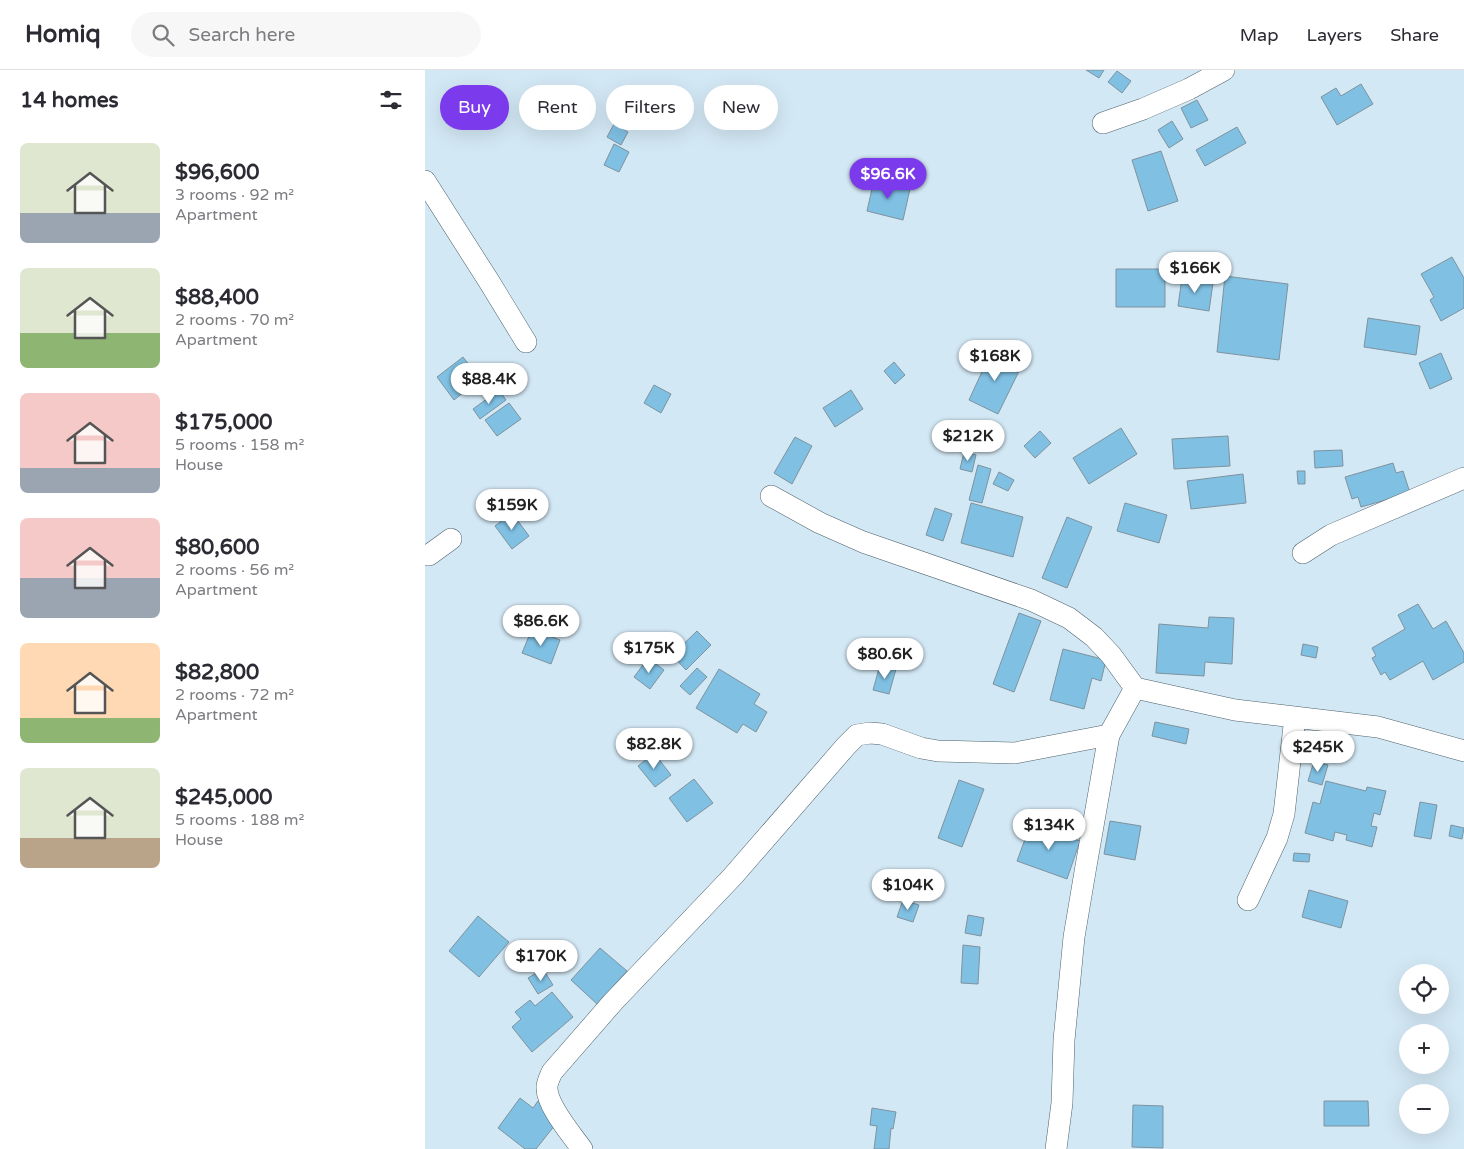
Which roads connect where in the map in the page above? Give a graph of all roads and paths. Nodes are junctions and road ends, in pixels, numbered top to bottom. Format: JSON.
{"nodes":[{"id":1,"x":1224,"y":70,"type":"edge"},
{"id":2,"x":1103,"y":123,"type":"dead end"},
{"id":3,"x":425,"y":181,"type":"edge"},
{"id":4,"x":526,"y":342,"type":"dead end"},
{"id":5,"x":1464,"y":478,"type":"edge"},
{"id":6,"x":771,"y":496,"type":"dead end"},
{"id":7,"x":451,"y":539,"type":"dead end"},
{"id":8,"x":1303,"y":553,"type":"dead end"},
{"id":9,"x":425,"y":556,"type":"edge"},
{"id":10,"x":1135,"y":688,"type":"junction"},
{"id":11,"x":1295,"y":717,"type":"junction"},
{"id":12,"x":1109,"y":735,"type":"junction"},
{"id":13,"x":1464,"y":751,"type":"edge"},
{"id":14,"x":1248,"y":900,"type":"dead end"},
{"id":15,"x":582,"y":1149,"type":"edge"},
{"id":16,"x":1056,"y":1149,"type":"edge"}],
"edges":[{"from":1,"to":2,"type":"street"},
{"from":3,"to":4,"type":"street"},
{"from":5,"to":8,"type":"street"},
{"from":6,"to":10,"type":"street"},
{"from":7,"to":9,"type":"street"},
{"from":10,"to":11,"type":"street"},
{"from":10,"to":12,"type":"street"},
{"from":11,"to":13,"type":"street"},
{"from":11,"to":14,"type":"street"},
{"from":12,"to":15,"type":"street"},
{"from":12,"to":16,"type":"street"}]}
